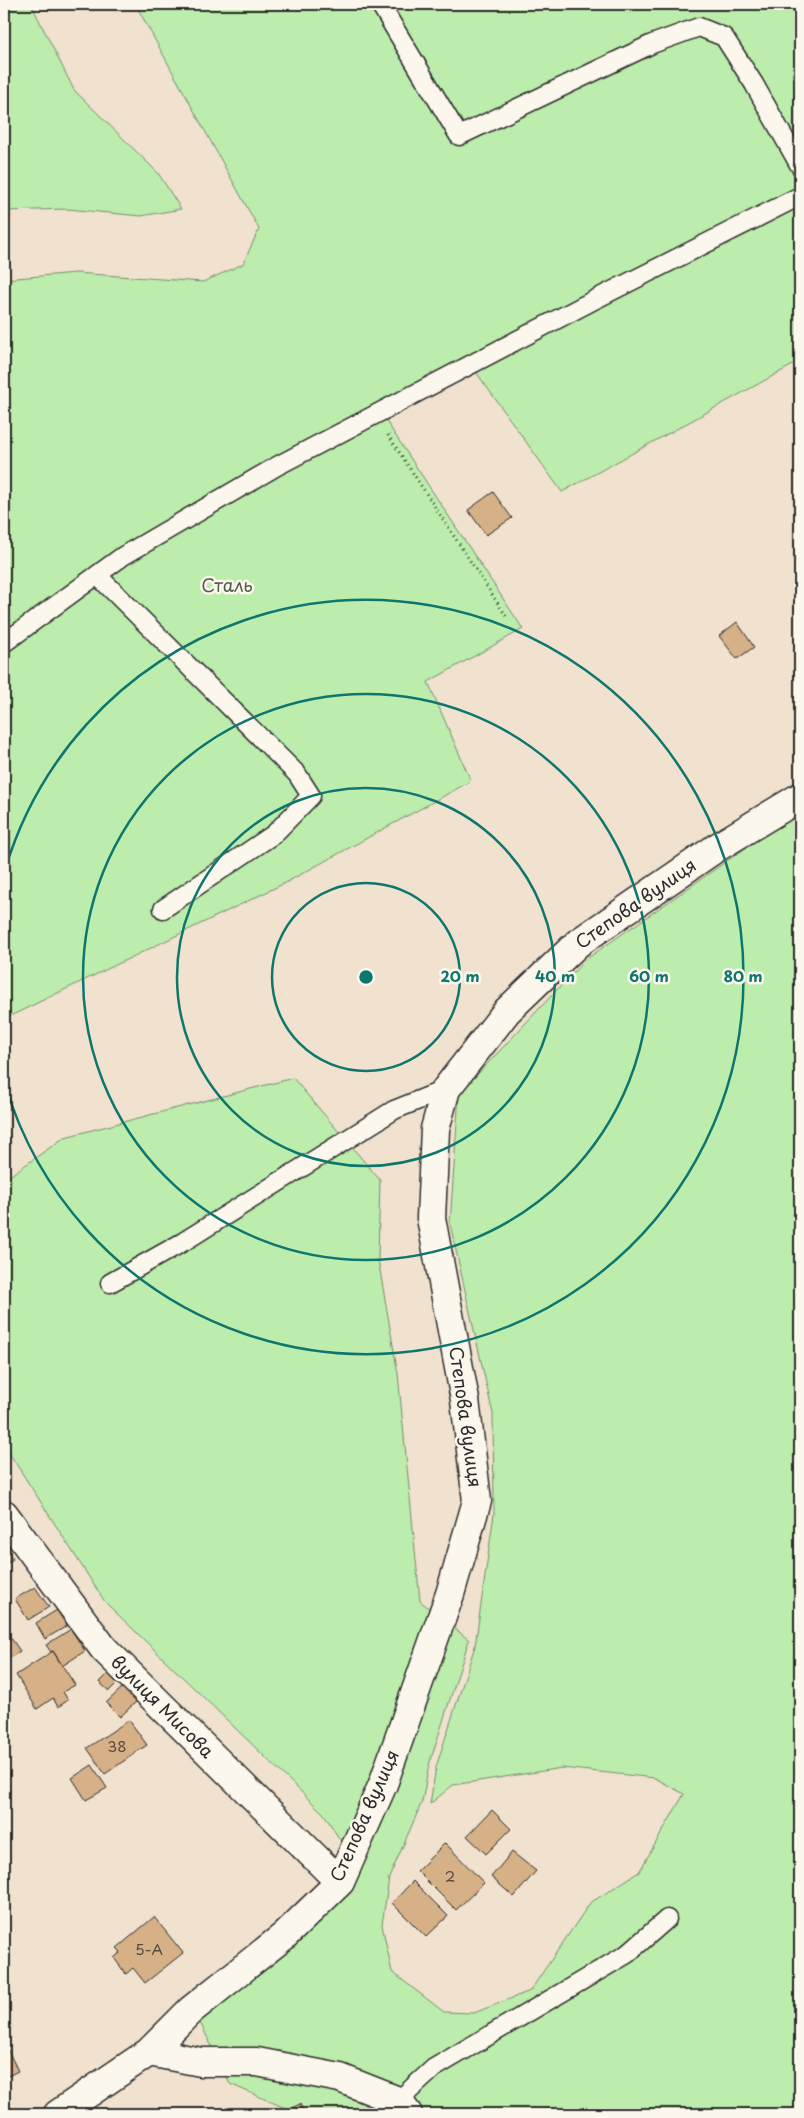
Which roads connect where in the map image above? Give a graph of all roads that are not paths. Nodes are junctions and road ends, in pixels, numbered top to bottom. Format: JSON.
{"nodes":[{"id":1,"x":380,"y":4,"type":"edge"},
{"id":2,"x":800,"y":166,"type":"edge"},
{"id":3,"x":800,"y":196,"type":"edge"},
{"id":4,"x":97,"y":575,"type":"junction"},
{"id":5,"x":4,"y":643,"type":"edge"},
{"id":6,"x":800,"y":797,"type":"edge"},
{"id":7,"x":163,"y":909,"type":"dead end"},
{"id":8,"x":446,"y":1089,"type":"junction"},
{"id":9,"x":110,"y":1283,"type":"dead end"},
{"id":10,"x":4,"y":1514,"type":"edge"},
{"id":11,"x":340,"y":1882,"type":"junction"},
{"id":12,"x":667,"y":1919,"type":"dead end"},
{"id":13,"x":149,"y":2052,"type":"junction"},
{"id":14,"x":403,"y":2108,"type":"edge"},
{"id":15,"x":58,"y":2114,"type":"edge"}],
"edges":[{"from":1,"to":2,"type":"lane"},
{"from":3,"to":4,"type":"lane"},
{"from":4,"to":5,"type":"lane"},
{"from":4,"to":7,"type":"lane"},
{"from":6,"to":8,"type":"street","name":"Степова вулиця"},
{"from":8,"to":9,"type":"lane"},
{"from":8,"to":11,"type":"street","name":"Степова вулиця"},
{"from":10,"to":11,"type":"street","name":"вулиця Мисова"},
{"from":11,"to":13,"type":"street","name":"Степова вулиця"},
{"from":12,"to":14,"type":"lane"},
{"from":13,"to":14,"type":"street"},
{"from":13,"to":15,"type":"street","name":"Степова вулиця"}]}
